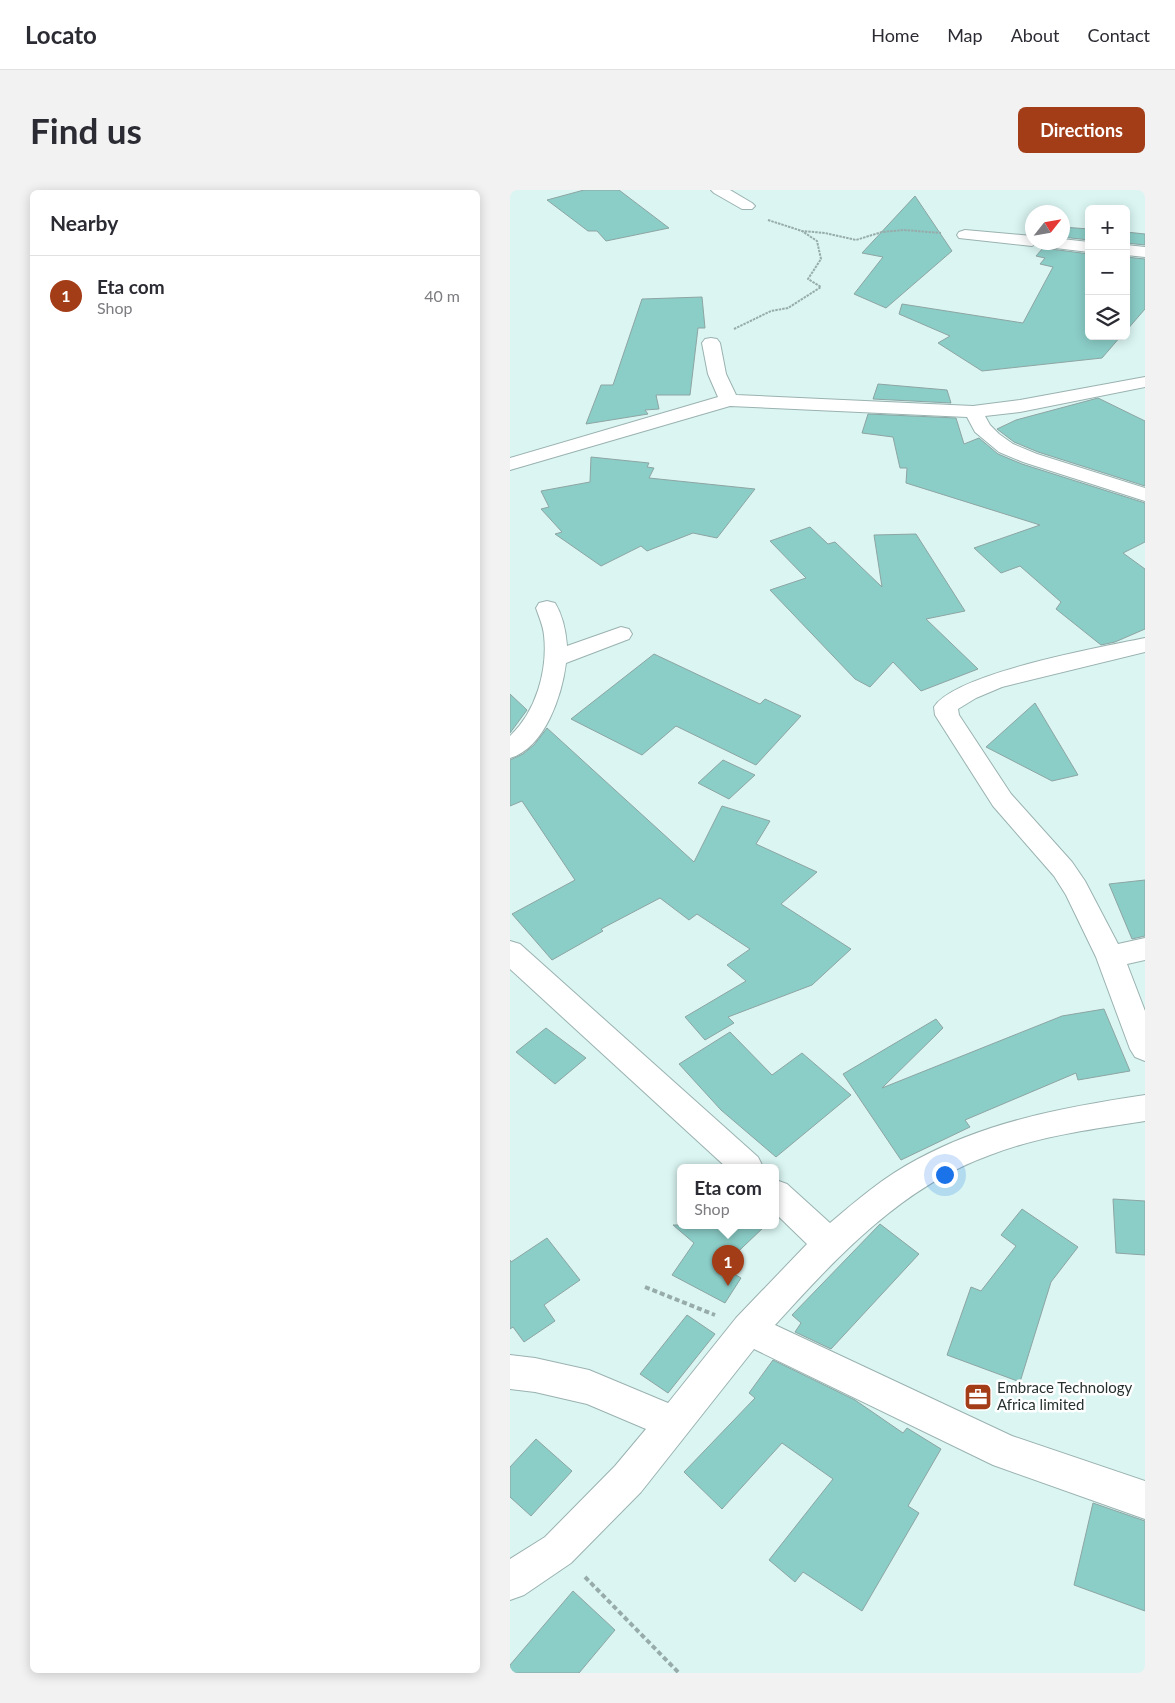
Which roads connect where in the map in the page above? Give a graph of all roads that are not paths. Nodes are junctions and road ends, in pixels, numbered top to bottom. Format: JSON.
{"nodes":[{"id":1,"x":719,"y":190,"type":"edge"},
{"id":2,"x":747,"y":206,"type":"road end"},
{"id":3,"x":965,"y":235,"type":"road end"},
{"id":4,"x":1025,"y":240,"type":"edge"},
{"id":5,"x":1070,"y":244,"type":"edge"},
{"id":6,"x":1085,"y":246,"type":"edge"},
{"id":7,"x":1130,"y":250,"type":"edge"},
{"id":8,"x":1145,"y":252,"type":"edge"},
{"id":9,"x":711,"y":343,"type":"road end"},
{"id":10,"x":1145,"y":382,"type":"edge"},
{"id":11,"x":729,"y":400,"type":"junction"},
{"id":12,"x":973,"y":412,"type":"junction"},
{"id":13,"x":510,"y":464,"type":"edge"},
{"id":14,"x":1145,"y":495,"type":"edge"},
{"id":15,"x":546,"y":608,"type":"dead end"},
{"id":16,"x":621,"y":634,"type":"dead end"},
{"id":17,"x":1145,"y":645,"type":"edge"},
{"id":18,"x":555,"y":659,"type":"junction"},
{"id":19,"x":510,"y":750,"type":"edge"},
{"id":20,"x":1145,"y":949,"type":"edge"},
{"id":21,"x":510,"y":952,"type":"edge"},
{"id":22,"x":1110,"y":957,"type":"junction"},
{"id":23,"x":1145,"y":1049,"type":"edge"},
{"id":24,"x":1145,"y":1108,"type":"edge"},
{"id":25,"x":744,"y":1164,"type":"edge"},
{"id":26,"x":779,"y":1197,"type":"edge"},
{"id":27,"x":829,"y":1243,"type":"junction"},
{"id":28,"x":748,"y":1329,"type":"junction"},
{"id":29,"x":510,"y":1372,"type":"edge"},
{"id":30,"x":674,"y":1423,"type":"junction"},
{"id":31,"x":1145,"y":1500,"type":"edge"},
{"id":32,"x":510,"y":1580,"type":"edge"}],
"edges":[{"from":1,"to":2,"type":"street"},
{"from":3,"to":4,"type":"street"},
{"from":5,"to":6,"type":"street"},
{"from":7,"to":8,"type":"street"},
{"from":9,"to":11,"type":"street"},
{"from":10,"to":12,"type":"street"},
{"from":11,"to":12,"type":"street"},
{"from":11,"to":13,"type":"street"},
{"from":12,"to":14,"type":"street"},
{"from":15,"to":18,"type":"street"},
{"from":16,"to":18,"type":"street"},
{"from":17,"to":22,"type":"street"},
{"from":18,"to":19,"type":"street"},
{"from":20,"to":22,"type":"street"},
{"from":21,"to":25,"type":"street"},
{"from":22,"to":23,"type":"street"},
{"from":24,"to":27,"type":"street"},
{"from":26,"to":27,"type":"street"},
{"from":27,"to":28,"type":"street"},
{"from":28,"to":30,"type":"street"},
{"from":28,"to":31,"type":"street"},
{"from":29,"to":30,"type":"street"},
{"from":30,"to":32,"type":"street"}]}
